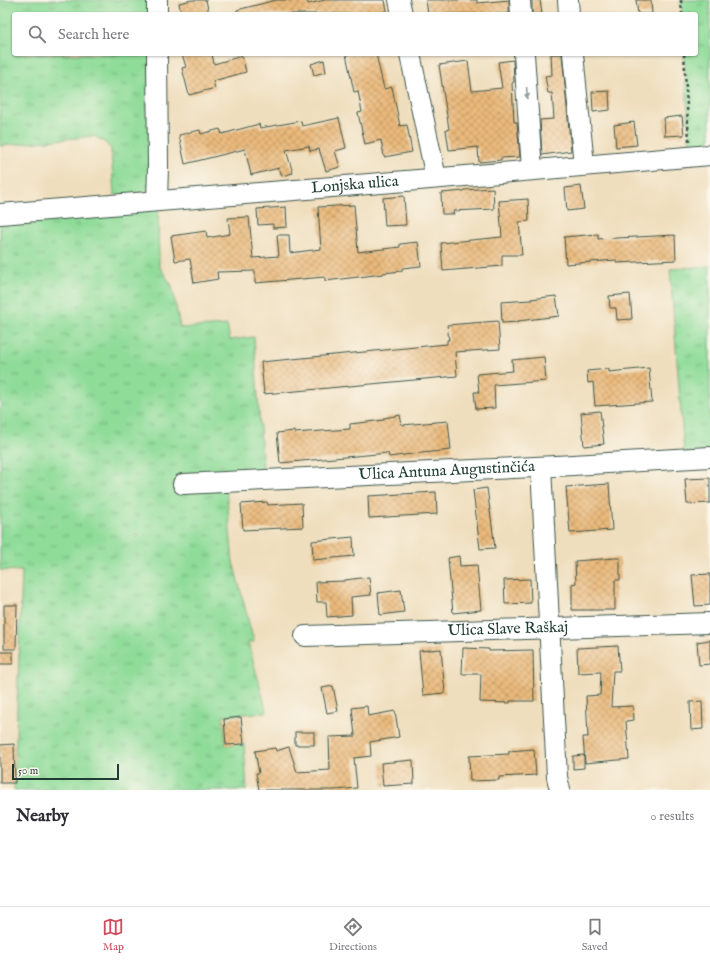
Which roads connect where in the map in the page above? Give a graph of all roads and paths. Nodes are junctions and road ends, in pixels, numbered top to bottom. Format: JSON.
{"nodes":[{"id":1,"x":157,"y":0,"type":"edge"},
{"id":2,"x":399,"y":0,"type":"edge"},
{"id":3,"x":520,"y":0,"type":"edge"},
{"id":4,"x":568,"y":0,"type":"edge"},
{"id":5,"x":681,"y":0,"type":"edge"},
{"id":6,"x":157,"y":12,"type":"edge"},
{"id":7,"x":402,"y":12,"type":"edge"},
{"id":8,"x":521,"y":12,"type":"edge"},
{"id":9,"x":569,"y":12,"type":"edge"},
{"id":10,"x":682,"y":12,"type":"edge"},
{"id":11,"x":157,"y":56,"type":"edge"},
{"id":12,"x":410,"y":56,"type":"edge"},
{"id":13,"x":524,"y":56,"type":"edge"},
{"id":14,"x":573,"y":56,"type":"edge"},
{"id":15,"x":684,"y":56,"type":"edge"},
{"id":16,"x":690,"y":145,"type":"dead end"},
{"id":17,"x":710,"y":155,"type":"edge"},
{"id":18,"x":584,"y":165,"type":"junction"},
{"id":19,"x":532,"y":170,"type":"junction"},
{"id":20,"x":436,"y":178,"type":"junction"},
{"id":21,"x":157,"y":202,"type":"junction"},
{"id":22,"x":0,"y":214,"type":"edge"},
{"id":23,"x":710,"y":457,"type":"edge"},
{"id":24,"x":541,"y":467,"type":"junction"},
{"id":25,"x":183,"y":484,"type":"dead end"},
{"id":26,"x":710,"y":623,"type":"edge"},
{"id":27,"x":549,"y":628,"type":"junction"},
{"id":28,"x":305,"y":636,"type":"dead end"},
{"id":29,"x":560,"y":790,"type":"edge"}],
"edges":[{"from":1,"to":6,"type":"street"},
{"from":2,"to":7,"type":"street"},
{"from":3,"to":8,"type":"street"},
{"from":4,"to":9,"type":"street"},
{"from":5,"to":10,"type":"path"},
{"from":11,"to":21,"type":"street"},
{"from":12,"to":20,"type":"street"},
{"from":13,"to":19,"type":"street","one_way":true},
{"from":14,"to":18,"type":"street"},
{"from":15,"to":16,"type":"path"},
{"from":17,"to":18,"type":"street","name":"Lonjska ulica"},
{"from":18,"to":19,"type":"street","name":"Lonjska ulica"},
{"from":19,"to":20,"type":"street","name":"Lonjska ulica"},
{"from":20,"to":21,"type":"street","name":"Lonjska ulica"},
{"from":21,"to":22,"type":"street","name":"Lonjska ulica"},
{"from":23,"to":24,"type":"street","name":"Ulica Antuna Augustinčića"},
{"from":24,"to":25,"type":"street","name":"Ulica Antuna Augustinčića"},
{"from":24,"to":27,"type":"street"},
{"from":26,"to":27,"type":"street","name":"Ulica Slave Raškaj"},
{"from":27,"to":28,"type":"street","name":"Ulica Slave Raškaj"},
{"from":27,"to":29,"type":"street"}]}
